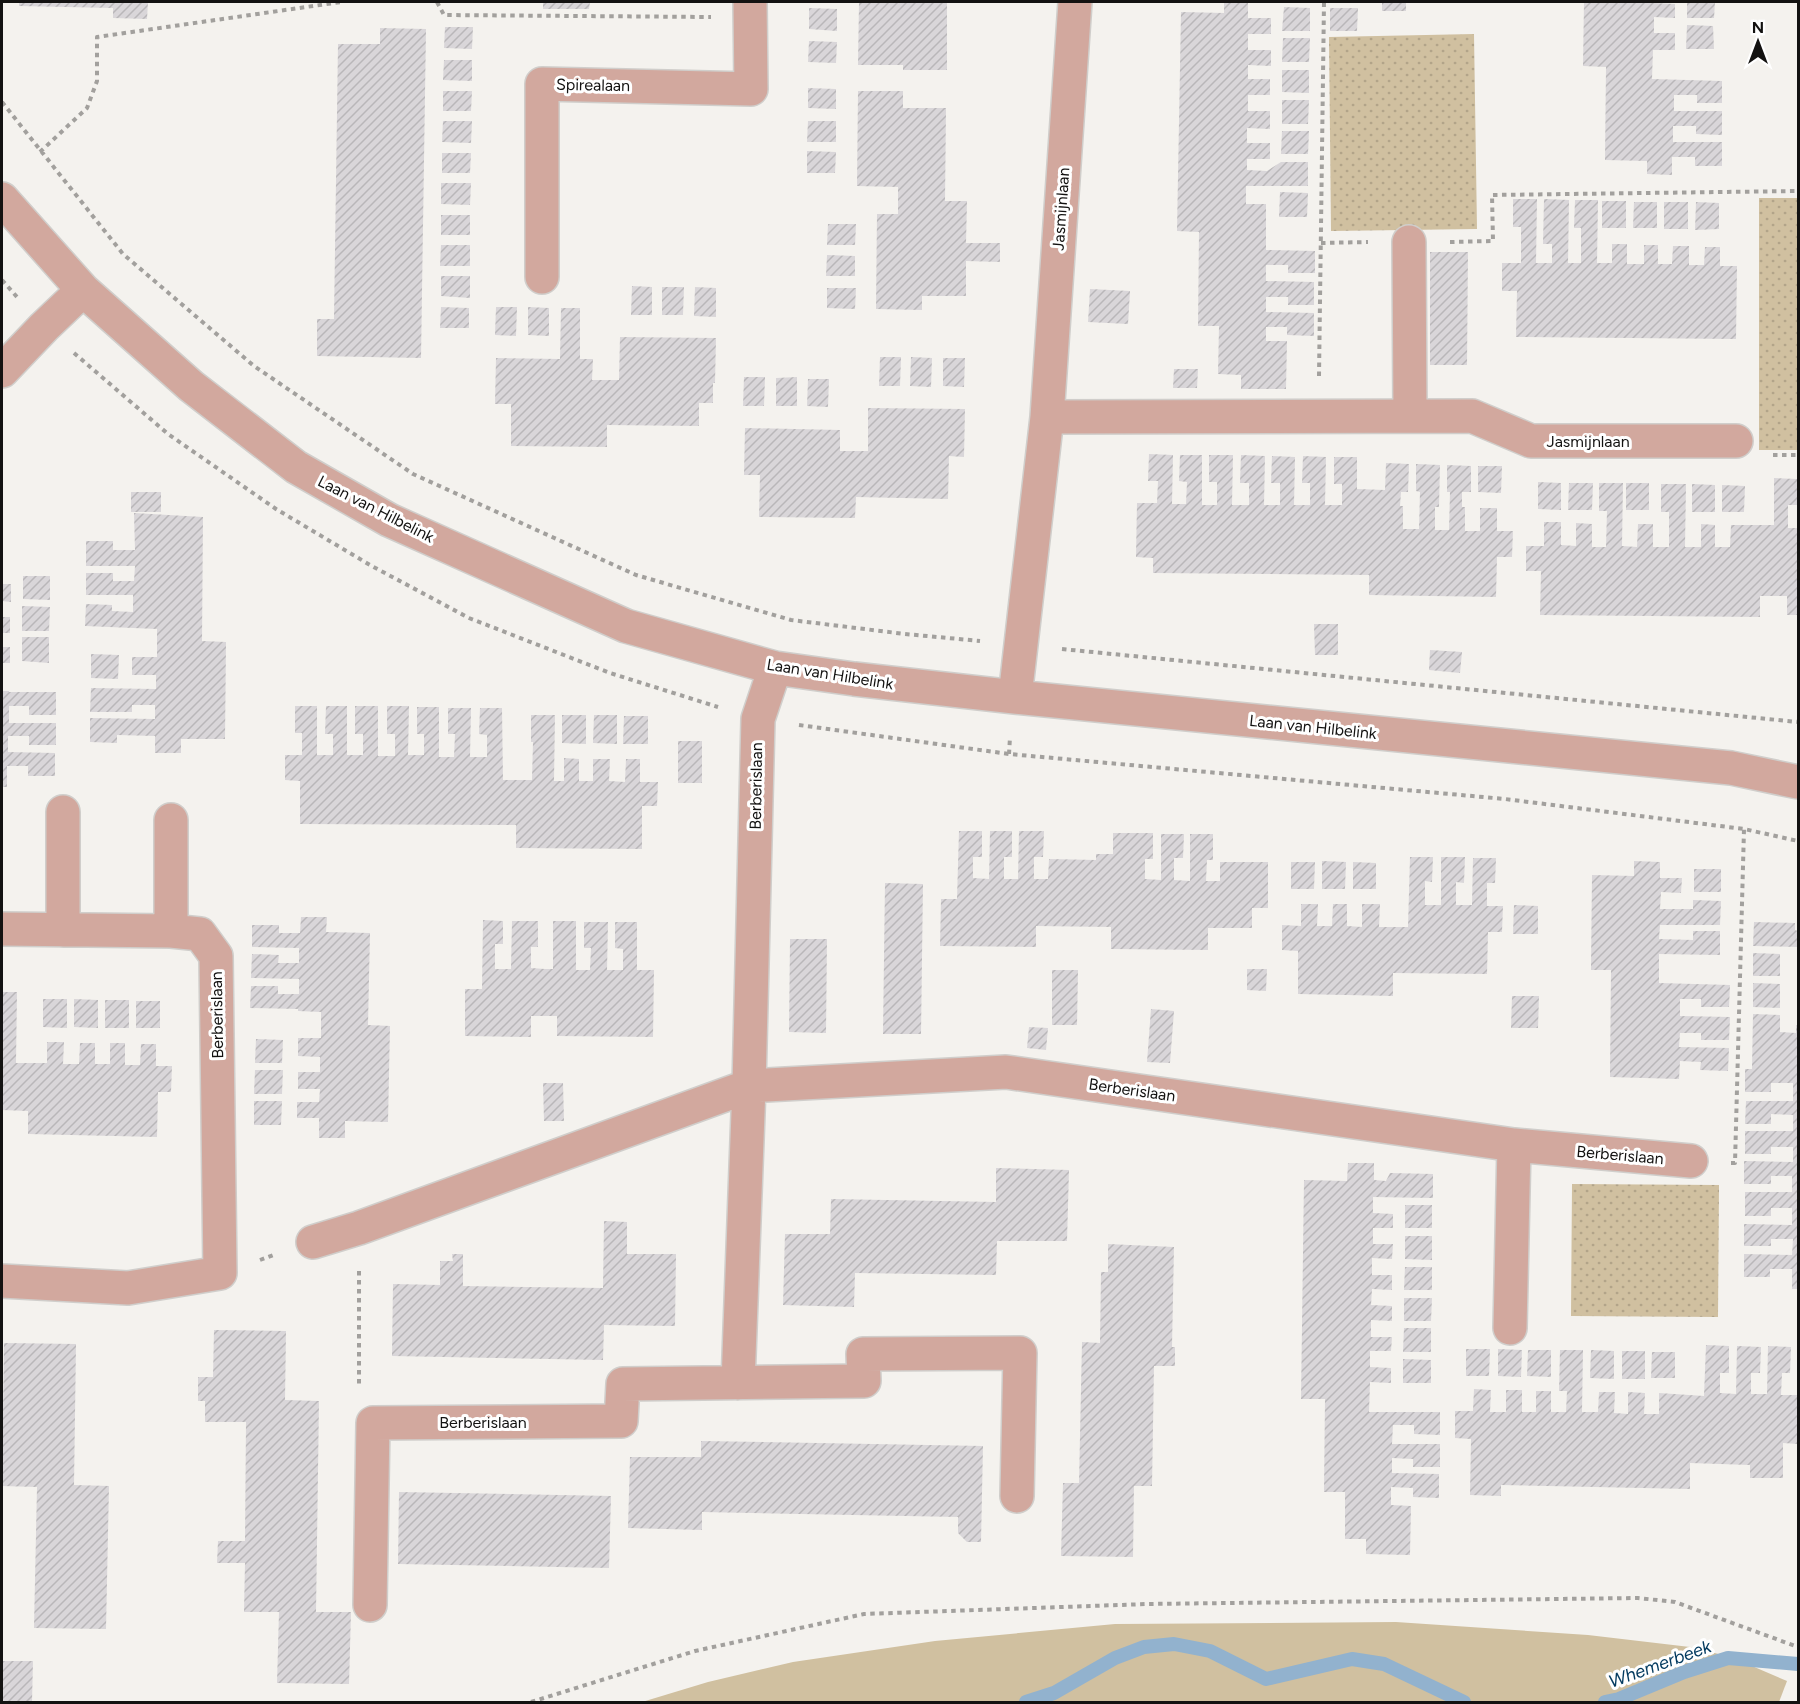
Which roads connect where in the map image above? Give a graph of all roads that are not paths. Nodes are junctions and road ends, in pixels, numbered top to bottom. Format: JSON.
{"nodes":[{"id":1,"x":1075,"y":2,"type":"edge"},
{"id":2,"x":750,"y":10,"type":"edge"},
{"id":3,"x":2,"y":199,"type":"edge"},
{"id":4,"x":1409,"y":242,"type":"road end"},
{"id":5,"x":542,"y":277,"type":"dead end"},
{"id":6,"x":83,"y":290,"type":"junction"},
{"id":7,"x":2,"y":371,"type":"edge"},
{"id":8,"x":1410,"y":415,"type":"junction"},
{"id":9,"x":1047,"y":417,"type":"junction"},
{"id":10,"x":1736,"y":441,"type":"dead end"},
{"id":11,"x":775,"y":668,"type":"junction"},
{"id":12,"x":1015,"y":697,"type":"junction"},
{"id":13,"x":1798,"y":782,"type":"edge"},
{"id":14,"x":63,"y":812,"type":"dead end"},
{"id":15,"x":171,"y":820,"type":"dead end"},
{"id":16,"x":2,"y":929,"type":"edge"},
{"id":17,"x":63,"y":930,"type":"junction"},
{"id":18,"x":171,"y":931,"type":"junction"},
{"id":19,"x":749,"y":1086,"type":"junction"},
{"id":20,"x":1514,"y":1145,"type":"junction"},
{"id":21,"x":1691,"y":1161,"type":"road end"},
{"id":22,"x":313,"y":1242,"type":"road end"},
{"id":23,"x":2,"y":1281,"type":"edge"},
{"id":24,"x":1510,"y":1328,"type":"dead end"},
{"id":25,"x":738,"y":1383,"type":"junction"},
{"id":26,"x":1017,"y":1496,"type":"dead end"},
{"id":27,"x":370,"y":1605,"type":"dead end"}],
"edges":[{"from":1,"to":9,"type":"street","name":"Jasmijnlaan"},
{"from":2,"to":5,"type":"street","name":"Spirealaan"},
{"from":3,"to":6,"type":"street","name":"Laan van Hilbelink"},
{"from":4,"to":8,"type":"street"},
{"from":6,"to":7,"type":"street"},
{"from":6,"to":11,"type":"street","name":"Laan van Hilbelink"},
{"from":8,"to":9,"type":"street","name":"Jasmijnlaan"},
{"from":8,"to":10,"type":"street","name":"Jasmijnlaan"},
{"from":9,"to":12,"type":"street","name":"Jasmijnlaan"},
{"from":11,"to":12,"type":"street","name":"Laan van Hilbelink"},
{"from":11,"to":19,"type":"street","name":"Berberislaan"},
{"from":12,"to":13,"type":"street","name":"Laan van Hilbelink"},
{"from":14,"to":17,"type":"street"},
{"from":15,"to":18,"type":"street"},
{"from":16,"to":17,"type":"street","name":"Berberislaan"},
{"from":17,"to":18,"type":"street","name":"Berberislaan"},
{"from":18,"to":23,"type":"street","name":"Berberislaan"},
{"from":19,"to":20,"type":"street","name":"Berberislaan"},
{"from":19,"to":22,"type":"street","name":"Berberislaan"},
{"from":19,"to":25,"type":"street","name":"Berberislaan"},
{"from":20,"to":21,"type":"street","name":"Berberislaan"},
{"from":20,"to":24,"type":"street"},
{"from":25,"to":26,"type":"street","name":"Berberislaan"},
{"from":25,"to":27,"type":"street","name":"Berberislaan"}]}
